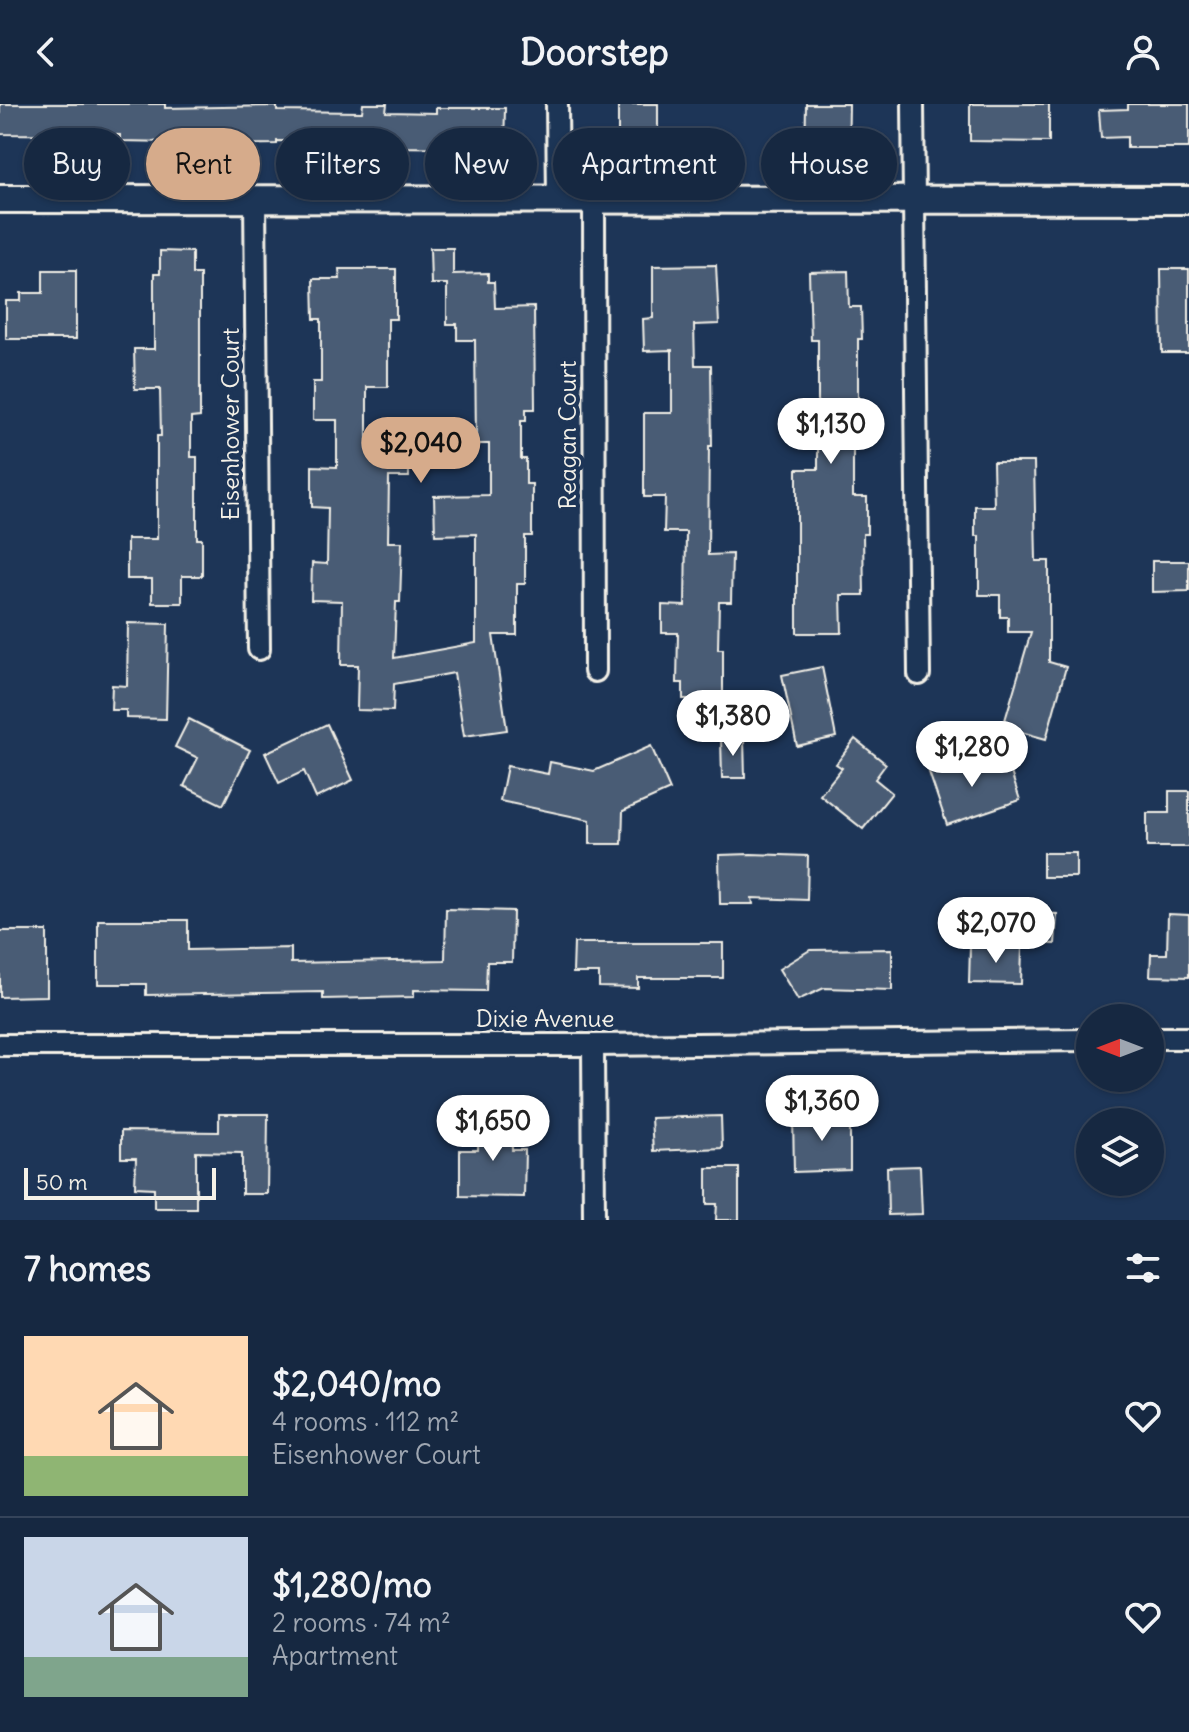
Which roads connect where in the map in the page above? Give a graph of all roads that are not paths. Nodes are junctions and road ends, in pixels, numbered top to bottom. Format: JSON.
{"nodes":[{"id":1,"x":557,"y":104,"type":"edge"},
{"id":2,"x":913,"y":104,"type":"edge"},
{"id":3,"x":557,"y":128,"type":"edge"},
{"id":4,"x":146,"y":198,"type":"edge"},
{"id":5,"x":260,"y":198,"type":"edge"},
{"id":6,"x":0,"y":199,"type":"edge"},
{"id":7,"x":553,"y":199,"type":"edge"},
{"id":8,"x":745,"y":199,"type":"edge"},
{"id":9,"x":255,"y":200,"type":"edge"},
{"id":10,"x":594,"y":200,"type":"edge"},
{"id":11,"x":914,"y":200,"type":"junction"},
{"id":12,"x":1189,"y":200,"type":"edge"},
{"id":13,"x":259,"y":649,"type":"dead end"},
{"id":14,"x":595,"y":671,"type":"dead end"},
{"id":15,"x":919,"y":674,"type":"dead end"},
{"id":16,"x":1164,"y":1038,"type":"edge"},
{"id":17,"x":1189,"y":1038,"type":"edge"},
{"id":18,"x":1076,"y":1040,"type":"edge"},
{"id":19,"x":0,"y":1045,"type":"edge"},
{"id":20,"x":593,"y":1045,"type":"junction"},
{"id":21,"x":594,"y":1220,"type":"edge"}],
"edges":[{"from":1,"to":3,"type":"street"},
{"from":2,"to":11,"type":"street"},
{"from":4,"to":6,"type":"street"},
{"from":5,"to":7,"type":"street"},
{"from":8,"to":11,"type":"street"},
{"from":9,"to":13,"type":"street","name":"Eisenhower Court"},
{"from":10,"to":14,"type":"street","name":"Reagan Court"},
{"from":11,"to":12,"type":"street"},
{"from":11,"to":15,"type":"street"},
{"from":16,"to":17,"type":"street"},
{"from":18,"to":20,"type":"street","name":"Dixie Avenue"},
{"from":19,"to":20,"type":"street","name":"Dixie Avenue"},
{"from":20,"to":21,"type":"street"}]}
